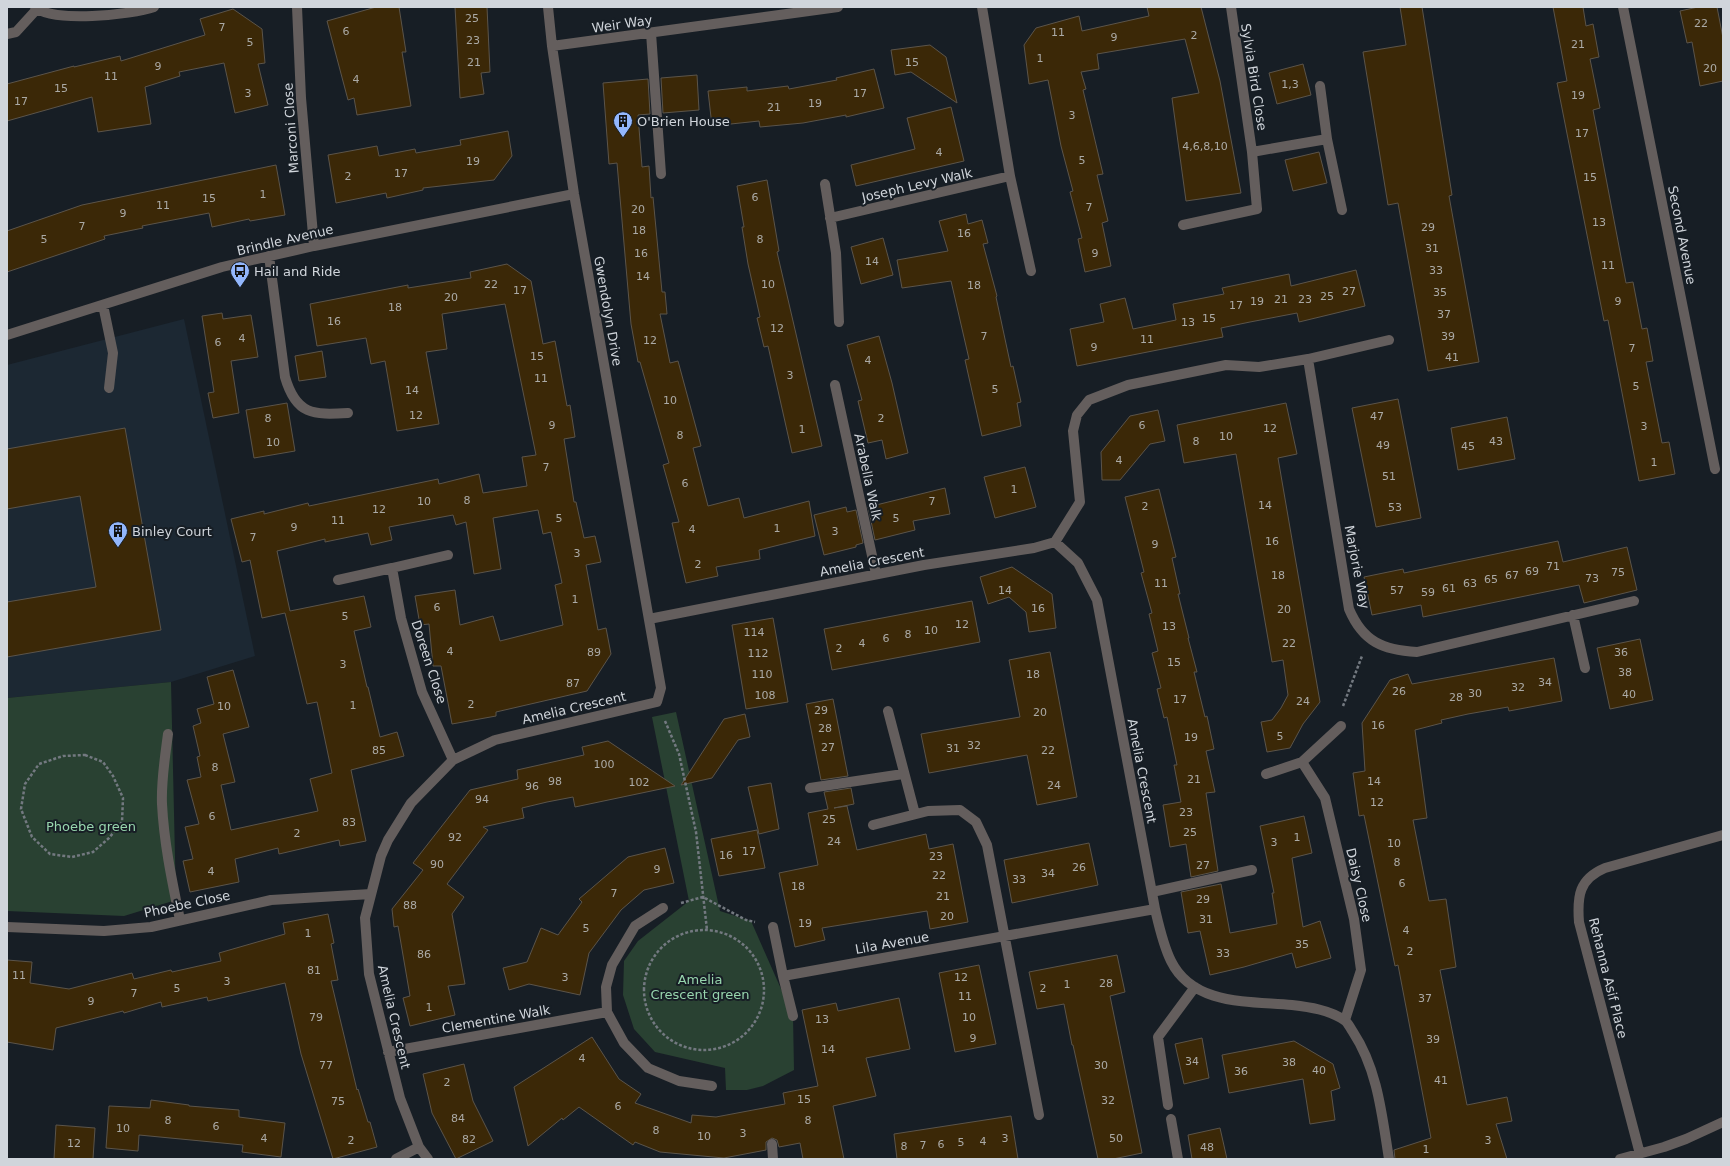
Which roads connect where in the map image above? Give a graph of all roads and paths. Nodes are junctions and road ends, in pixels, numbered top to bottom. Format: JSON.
{"nodes":[{"id":1,"x":154,"y":7,"type":"edge"},
{"id":2,"x":297,"y":7,"type":"edge"},
{"id":3,"x":548,"y":7,"type":"edge"},
{"id":4,"x":838,"y":7,"type":"edge"},
{"id":5,"x":982,"y":7,"type":"edge"},
{"id":6,"x":1231,"y":7,"type":"edge"},
{"id":7,"x":1622,"y":7,"type":"edge"},
{"id":8,"x":36,"y":8,"type":"edge"},
{"id":9,"x":651,"y":33,"type":"junction"},
{"id":10,"x":7,"y":34,"type":"edge"},
{"id":11,"x":552,"y":46,"type":"junction"},
{"id":12,"x":1320,"y":86,"type":"dead end"},
{"id":13,"x":1326,"y":139,"type":"junction"},
{"id":14,"x":1252,"y":152,"type":"junction"},
{"id":15,"x":661,"y":174,"type":"dead end"},
{"id":16,"x":1010,"y":176,"type":"junction"},
{"id":17,"x":825,"y":184,"type":"dead end"},
{"id":18,"x":574,"y":194,"type":"junction"},
{"id":19,"x":1342,"y":210,"type":"dead end"},
{"id":20,"x":830,"y":218,"type":"junction"},
{"id":21,"x":1183,"y":225,"type":"dead end"},
{"id":22,"x":314,"y":246,"type":"junction"},
{"id":23,"x":269,"y":256,"type":"junction"},
{"id":24,"x":1030,"y":271,"type":"dead end"},
{"id":25,"x":103,"y":305,"type":"junction"},
{"id":26,"x":839,"y":322,"type":"dead end"},
{"id":27,"x":7,"y":335,"type":"edge"},
{"id":28,"x":1389,"y":340,"type":"dead end"},
{"id":29,"x":1308,"y":359,"type":"junction"},
{"id":30,"x":835,"y":385,"type":"dead end"},
{"id":31,"x":109,"y":388,"type":"dead end"},
{"id":32,"x":348,"y":413,"type":"dead end"},
{"id":33,"x":1715,"y":469,"type":"dead end"},
{"id":34,"x":1055,"y":542,"type":"junction"},
{"id":35,"x":448,"y":555,"type":"dead end"},
{"id":36,"x":392,"y":568,"type":"junction"},
{"id":37,"x":876,"y":574,"type":"junction"},
{"id":38,"x":338,"y":580,"type":"dead end"},
{"id":39,"x":1634,"y":601,"type":"dead end"},
{"id":40,"x":1573,"y":615,"type":"junction"},
{"id":41,"x":649,"y":619,"type":"junction"},
{"id":42,"x":1371,"y":639,"type":"junction"},
{"id":43,"x":1586,"y":668,"type":"dead end"},
{"id":44,"x":657,"y":702,"type":"junction"},
{"id":45,"x":888,"y":711,"type":"dead end"},
{"id":46,"x":1341,"y":726,"type":"joint"},
{"id":47,"x":168,"y":734,"type":"dead end"},
{"id":48,"x":453,"y":760,"type":"junction"},
{"id":49,"x":1302,"y":762,"type":"junction"},
{"id":50,"x":903,"y":774,"type":"junction"},
{"id":51,"x":1266,"y":774,"type":"dead end"},
{"id":52,"x":810,"y":788,"type":"dead end"},
{"id":53,"x":21,"y":809,"type":"joint"},
{"id":54,"x":915,"y":814,"type":"junction"},
{"id":55,"x":873,"y":825,"type":"dead end"},
{"id":56,"x":1723,"y":835,"type":"edge"},
{"id":57,"x":1252,"y":870,"type":"dead end"},
{"id":58,"x":1152,"y":892,"type":"junction"},
{"id":59,"x":371,"y":894,"type":"junction"},
{"id":60,"x":703,"y":897,"type":"junction"},
{"id":61,"x":663,"y":908,"type":"dead end"},
{"id":62,"x":1155,"y":909,"type":"junction"},
{"id":63,"x":180,"y":920,"type":"junction"},
{"id":64,"x":7,"y":927,"type":"edge"},
{"id":65,"x":773,"y":927,"type":"joint"},
{"id":66,"x":707,"y":930,"type":"junction"},
{"id":67,"x":1005,"y":936,"type":"junction"},
{"id":68,"x":783,"y":976,"type":"junction"},
{"id":69,"x":1195,"y":987,"type":"junction"},
{"id":70,"x":608,"y":1012,"type":"junction"},
{"id":71,"x":792,"y":1016,"type":"dead end"},
{"id":72,"x":1345,"y":1020,"type":"junction"},
{"id":73,"x":388,"y":1052,"type":"junction"},
{"id":74,"x":712,"y":1086,"type":"dead end"},
{"id":75,"x":1168,"y":1105,"type":"dead end"},
{"id":76,"x":1039,"y":1115,"type":"dead end"},
{"id":77,"x":1171,"y":1119,"type":"dead end"},
{"id":78,"x":1723,"y":1122,"type":"edge"},
{"id":79,"x":772,"y":1144,"type":"dead end"},
{"id":80,"x":419,"y":1147,"type":"junction"},
{"id":81,"x":1640,"y":1154,"type":"junction"},
{"id":82,"x":396,"y":1159,"type":"edge"},
{"id":83,"x":428,"y":1159,"type":"edge"},
{"id":84,"x":773,"y":1159,"type":"edge"},
{"id":85,"x":1178,"y":1159,"type":"edge"},
{"id":86,"x":1389,"y":1159,"type":"edge"},
{"id":87,"x":1620,"y":1159,"type":"edge"}],
"edges":[{"from":1,"to":8,"type":"street"},
{"from":2,"to":22,"type":"street","name":"Marconi Close"},
{"from":3,"to":11,"type":"street","name":"Gwendolyn Drive"},
{"from":4,"to":9,"type":"street","name":"Weir Way"},
{"from":5,"to":16,"type":"street"},
{"from":6,"to":14,"type":"street","name":"Sylvia Bird Close"},
{"from":7,"to":33,"type":"street","name":"Second Avenue"},
{"from":8,"to":10,"type":"street"},
{"from":9,"to":11,"type":"street","name":"Weir Way"},
{"from":9,"to":15,"type":"street"},
{"from":11,"to":18,"type":"street","name":"Gwendolyn Drive"},
{"from":12,"to":13,"type":"street"},
{"from":13,"to":14,"type":"street","name":"Sylvia Bird Close"},
{"from":13,"to":19,"type":"street"},
{"from":14,"to":21,"type":"street","name":"Sylvia Bird Close"},
{"from":16,"to":20,"type":"street","name":"Joseph Levy Walk"},
{"from":16,"to":24,"type":"street"},
{"from":17,"to":20,"type":"street"},
{"from":18,"to":22,"type":"street","name":"Brindle Avenue"},
{"from":18,"to":41,"type":"street","name":"Gwendolyn Drive"},
{"from":20,"to":26,"type":"street"},
{"from":22,"to":23,"type":"street","name":"Brindle Avenue"},
{"from":23,"to":25,"type":"street","name":"Brindle Avenue"},
{"from":23,"to":32,"type":"street"},
{"from":25,"to":27,"type":"street","name":"Brindle Avenue"},
{"from":25,"to":31,"type":"street"},
{"from":28,"to":29,"type":"street"},
{"from":29,"to":34,"type":"street"},
{"from":29,"to":42,"type":"street","name":"Marjorie Way"},
{"from":30,"to":37,"type":"street","name":"Arabella Walk"},
{"from":34,"to":37,"type":"street","name":"Amelia Crescent"},
{"from":34,"to":58,"type":"street","name":"Amelia Crescent"},
{"from":35,"to":36,"type":"street"},
{"from":36,"to":38,"type":"street"},
{"from":36,"to":48,"type":"street","name":"Doreen Close"},
{"from":37,"to":41,"type":"street","name":"Amelia Crescent"},
{"from":39,"to":40,"type":"street","name":"Marjorie Way"},
{"from":40,"to":42,"type":"street","name":"Marjorie Way"},
{"from":40,"to":43,"type":"street"},
{"from":41,"to":44,"type":"street"},
{"from":42,"to":46,"type":"path"},
{"from":44,"to":48,"type":"street","name":"Amelia Crescent"},
{"from":44,"to":60,"type":"path"},
{"from":45,"to":50,"type":"street"},
{"from":46,"to":49,"type":"street"},
{"from":47,"to":63,"type":"street"},
{"from":48,"to":59,"type":"street","name":"Amelia Crescent"},
{"from":49,"to":51,"type":"street"},
{"from":49,"to":72,"type":"street","name":"Daisy Close"},
{"from":50,"to":52,"type":"street"},
{"from":50,"to":54,"type":"street"},
{"from":53,"to":53,"type":"path"},
{"from":54,"to":55,"type":"street"},
{"from":54,"to":67,"type":"street"},
{"from":56,"to":81,"type":"street","name":"Rehanna Asif Place"},
{"from":57,"to":58,"type":"street"},
{"from":58,"to":62,"type":"street","name":"Amelia Crescent"},
{"from":59,"to":63,"type":"street","name":"Phoebe Close"},
{"from":59,"to":73,"type":"street","name":"Amelia Crescent"},
{"from":60,"to":65,"type":"path"},
{"from":60,"to":66,"type":"path"},
{"from":61,"to":70,"type":"street"},
{"from":62,"to":67,"type":"street","name":"Lila Avenue"},
{"from":62,"to":69,"type":"street","name":"Amelia Crescent"},
{"from":63,"to":64,"type":"street","name":"Phoebe Close"},
{"from":65,"to":68,"type":"street"},
{"from":66,"to":66,"type":"path"},
{"from":67,"to":68,"type":"street","name":"Lila Avenue"},
{"from":67,"to":76,"type":"street"},
{"from":68,"to":71,"type":"street"},
{"from":69,"to":72,"type":"street","name":"Amelia Crescent"},
{"from":69,"to":75,"type":"street"},
{"from":70,"to":73,"type":"street","name":"Clementine Walk"},
{"from":70,"to":74,"type":"street"},
{"from":72,"to":86,"type":"street"},
{"from":73,"to":80,"type":"street","name":"Amelia Crescent"},
{"from":77,"to":85,"type":"street"},
{"from":78,"to":81,"type":"street"},
{"from":79,"to":84,"type":"street"},
{"from":80,"to":82,"type":"street"},
{"from":80,"to":83,"type":"street","name":"Amelia Crescent"},
{"from":81,"to":87,"type":"street"}]}
